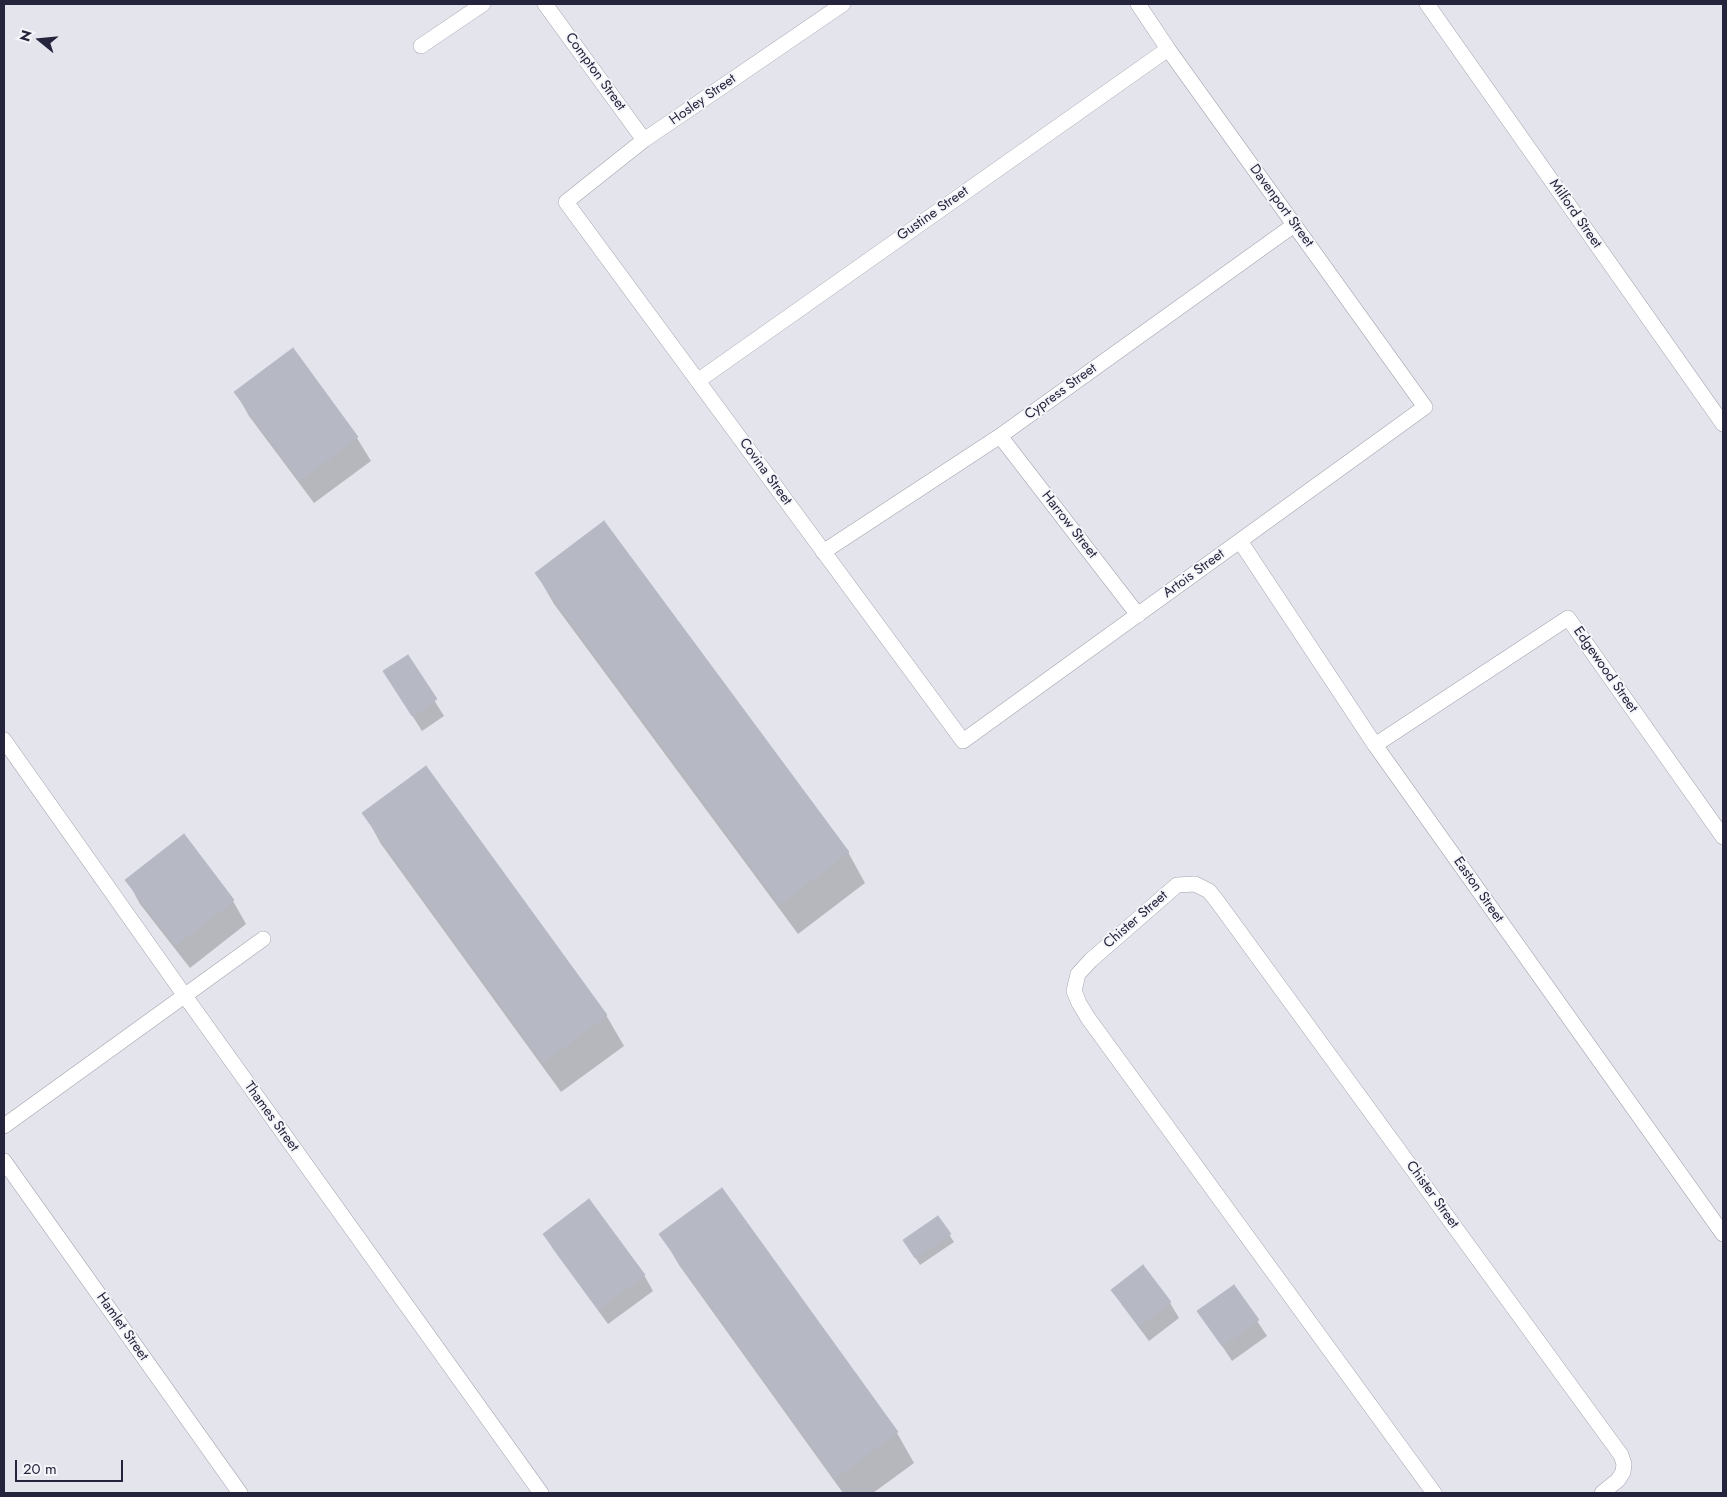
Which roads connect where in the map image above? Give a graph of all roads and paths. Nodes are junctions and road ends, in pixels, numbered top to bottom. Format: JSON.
{"nodes":[{"id":1,"x":483,"y":4,"type":"edge"},
{"id":2,"x":545,"y":4,"type":"edge"},
{"id":3,"x":843,"y":4,"type":"edge"},
{"id":4,"x":1138,"y":4,"type":"edge"},
{"id":5,"x":1427,"y":4,"type":"edge"},
{"id":6,"x":421,"y":46,"type":"dead end"},
{"id":7,"x":1168,"y":49,"type":"junction"},
{"id":8,"x":644,"y":140,"type":"junction"},
{"id":9,"x":566,"y":202,"type":"joint"},
{"id":10,"x":1294,"y":225,"type":"junction"},
{"id":11,"x":699,"y":380,"type":"junction"},
{"id":12,"x":1425,"y":407,"type":"joint"},
{"id":13,"x":1723,"y":424,"type":"edge"},
{"id":14,"x":1000,"y":436,"type":"junction"},
{"id":15,"x":1240,"y":541,"type":"junction"},
{"id":16,"x":823,"y":552,"type":"junction"},
{"id":17,"x":1138,"y":615,"type":"junction"},
{"id":18,"x":4,"y":740,"type":"edge"},
{"id":19,"x":963,"y":741,"type":"joint"},
{"id":20,"x":1374,"y":745,"type":"junction"},
{"id":21,"x":1723,"y":837,"type":"edge"},
{"id":22,"x":263,"y":939,"type":"dead end"},
{"id":23,"x":185,"y":996,"type":"junction"},
{"id":24,"x":4,"y":1126,"type":"edge"},
{"id":25,"x":4,"y":1161,"type":"edge"},
{"id":26,"x":1723,"y":1234,"type":"edge"},
{"id":27,"x":240,"y":1493,"type":"edge"},
{"id":28,"x":541,"y":1493,"type":"edge"},
{"id":29,"x":1434,"y":1493,"type":"edge"},
{"id":30,"x":1602,"y":1493,"type":"edge"}],
"edges":[{"from":1,"to":6,"type":"street"},
{"from":2,"to":8,"type":"street","name":"Compton Street"},
{"from":3,"to":8,"type":"street","name":"Hosley Street"},
{"from":4,"to":7,"type":"street","name":"Davenport Street"},
{"from":5,"to":13,"type":"street","name":"Milford Street"},
{"from":7,"to":10,"type":"street","name":"Davenport Street"},
{"from":7,"to":11,"type":"street","name":"Gustine Street"},
{"from":8,"to":9,"type":"street","name":"Hosley Street"},
{"from":9,"to":11,"type":"street","name":"Covina Street"},
{"from":10,"to":12,"type":"street","name":"Davenport Street"},
{"from":10,"to":14,"type":"street","name":"Cypress Street"},
{"from":11,"to":16,"type":"street","name":"Covina Street"},
{"from":12,"to":15,"type":"street","name":"Artois Street"},
{"from":14,"to":16,"type":"street","name":"Cypress Street"},
{"from":14,"to":17,"type":"street","name":"Harrow Street"},
{"from":15,"to":17,"type":"street","name":"Artois Street"},
{"from":15,"to":20,"type":"street","name":"Easton Street"},
{"from":16,"to":19,"type":"street","name":"Covina Street"},
{"from":17,"to":19,"type":"street","name":"Artois Street"},
{"from":18,"to":23,"type":"street","name":"Thames Street"},
{"from":20,"to":21,"type":"street","name":"Edgewood Street"},
{"from":20,"to":26,"type":"street","name":"Easton Street"},
{"from":22,"to":23,"type":"street"},
{"from":23,"to":24,"type":"street"},
{"from":23,"to":28,"type":"street","name":"Thames Street"},
{"from":25,"to":27,"type":"street","name":"Hamlet Street"},
{"from":29,"to":30,"type":"street","name":"Chister Street"}]}
